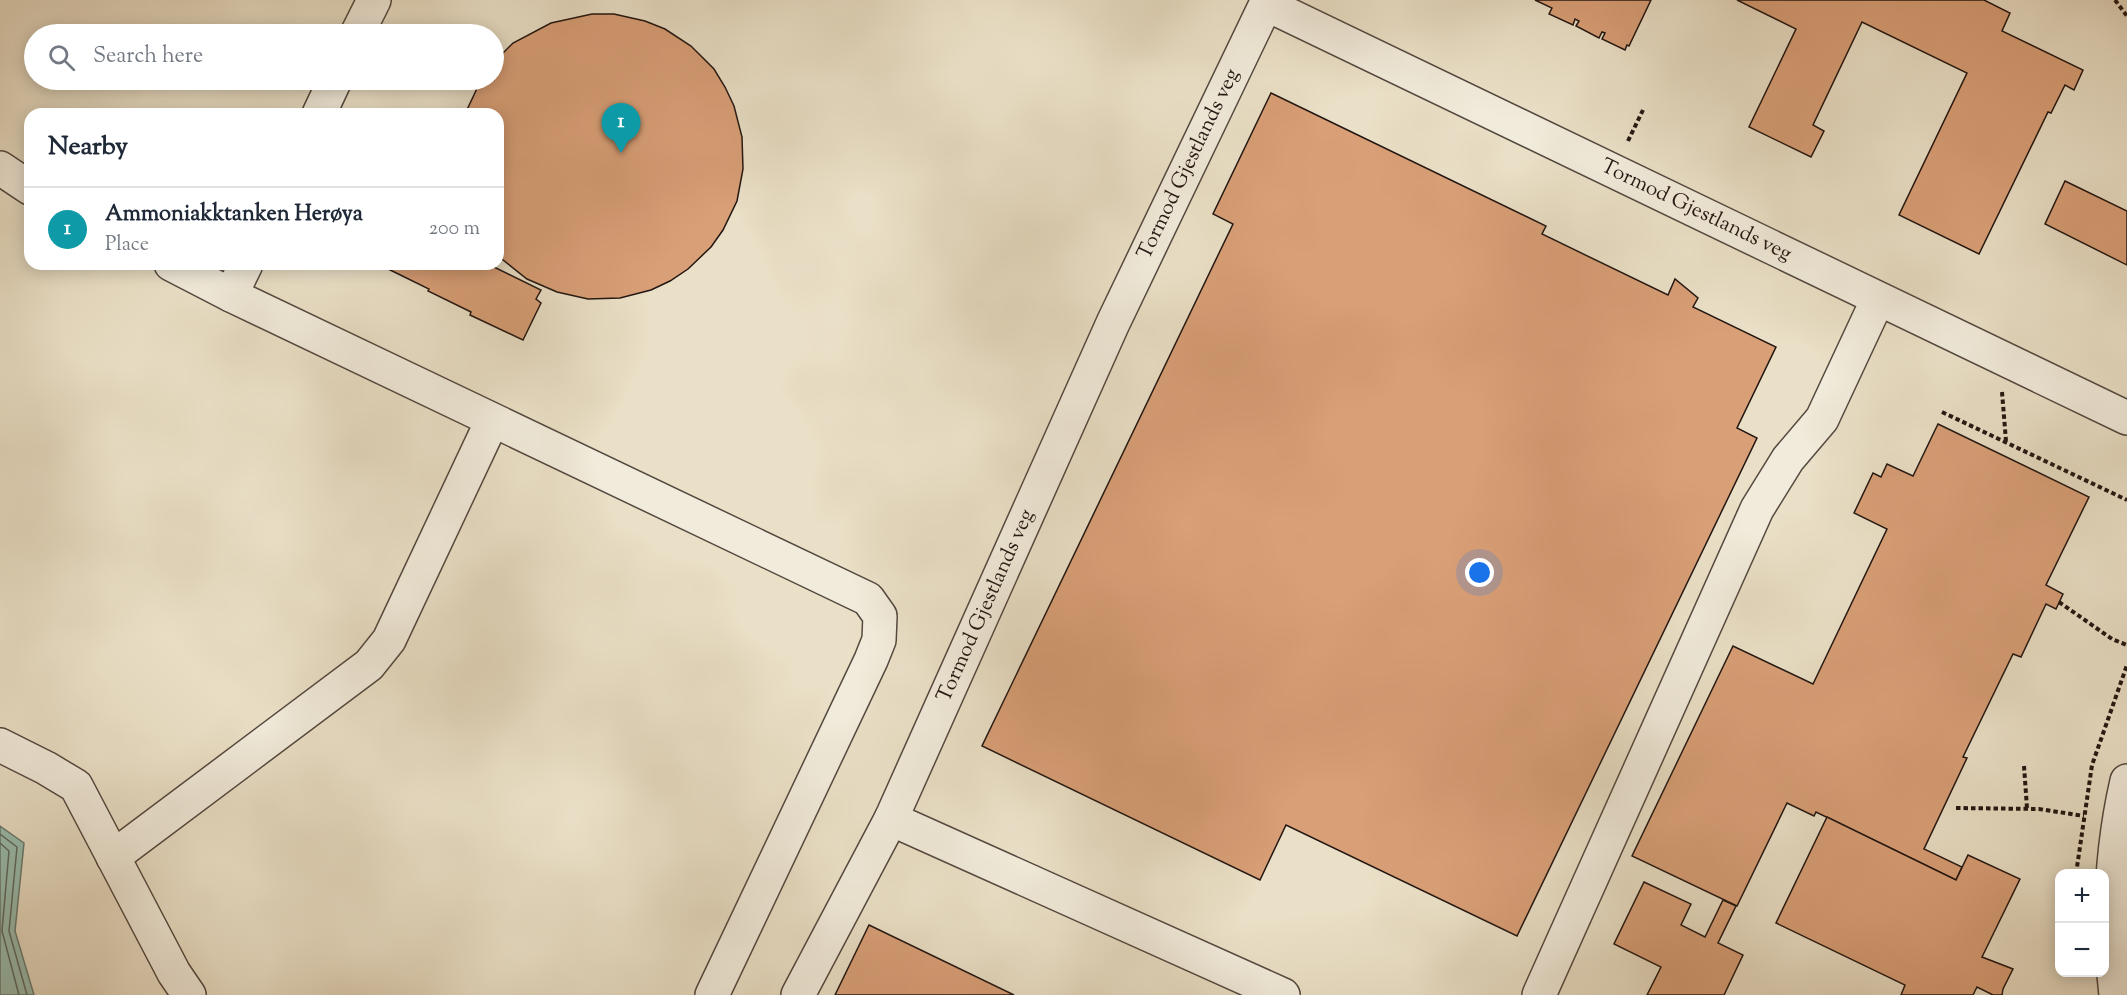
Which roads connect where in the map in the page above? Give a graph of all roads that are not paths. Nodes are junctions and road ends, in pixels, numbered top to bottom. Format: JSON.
{"nodes":[{"id":1,"x":374,"y":0,"type":"edge"},
{"id":2,"x":1266,"y":2,"type":"edge"},
{"id":3,"x":362,"y":24,"type":"edge"},
{"id":4,"x":330,"y":90,"type":"edge"},
{"id":5,"x":322,"y":108,"type":"edge"},
{"id":6,"x":0,"y":168,"type":"edge"},
{"id":7,"x":24,"y":184,"type":"edge"},
{"id":8,"x":183,"y":270,"type":"edge"},
{"id":9,"x":243,"y":270,"type":"edge"},
{"id":10,"x":231,"y":295,"type":"junction"},
{"id":11,"x":1878,"y":298,"type":"junction"},
{"id":12,"x":2127,"y":418,"type":"edge"},
{"id":13,"x":492,"y":421,"type":"junction"},
{"id":14,"x":0,"y":745,"type":"edge"},
{"id":15,"x":2127,"y":781,"type":"edge"},
{"id":16,"x":891,"y":819,"type":"junction"},
{"id":17,"x":113,"y":856,"type":"junction"},
{"id":18,"x":189,"y":995,"type":"edge"},
{"id":19,"x":712,"y":995,"type":"edge"},
{"id":20,"x":798,"y":995,"type":"edge"},
{"id":21,"x":1283,"y":995,"type":"edge"},
{"id":22,"x":1539,"y":995,"type":"edge"},
{"id":23,"x":2116,"y":995,"type":"edge"}],
"edges":[{"from":1,"to":3,"type":"street"},
{"from":2,"to":11,"type":"street","name":"Tormod Gjestlands veg"},
{"from":2,"to":16,"type":"street","name":"Tormod Gjestlands veg"},
{"from":4,"to":5,"type":"street"},
{"from":6,"to":7,"type":"street"},
{"from":8,"to":10,"type":"street"},
{"from":9,"to":10,"type":"street"},
{"from":10,"to":13,"type":"street"},
{"from":11,"to":12,"type":"street","name":"Tormod Gjestlands veg"},
{"from":11,"to":22,"type":"street"},
{"from":13,"to":17,"type":"street"},
{"from":13,"to":19,"type":"street"},
{"from":14,"to":17,"type":"street"},
{"from":15,"to":23,"type":"street"},
{"from":16,"to":20,"type":"street","name":"Tormod Gjestlands veg"},
{"from":16,"to":21,"type":"street"},
{"from":17,"to":18,"type":"street"}]}
